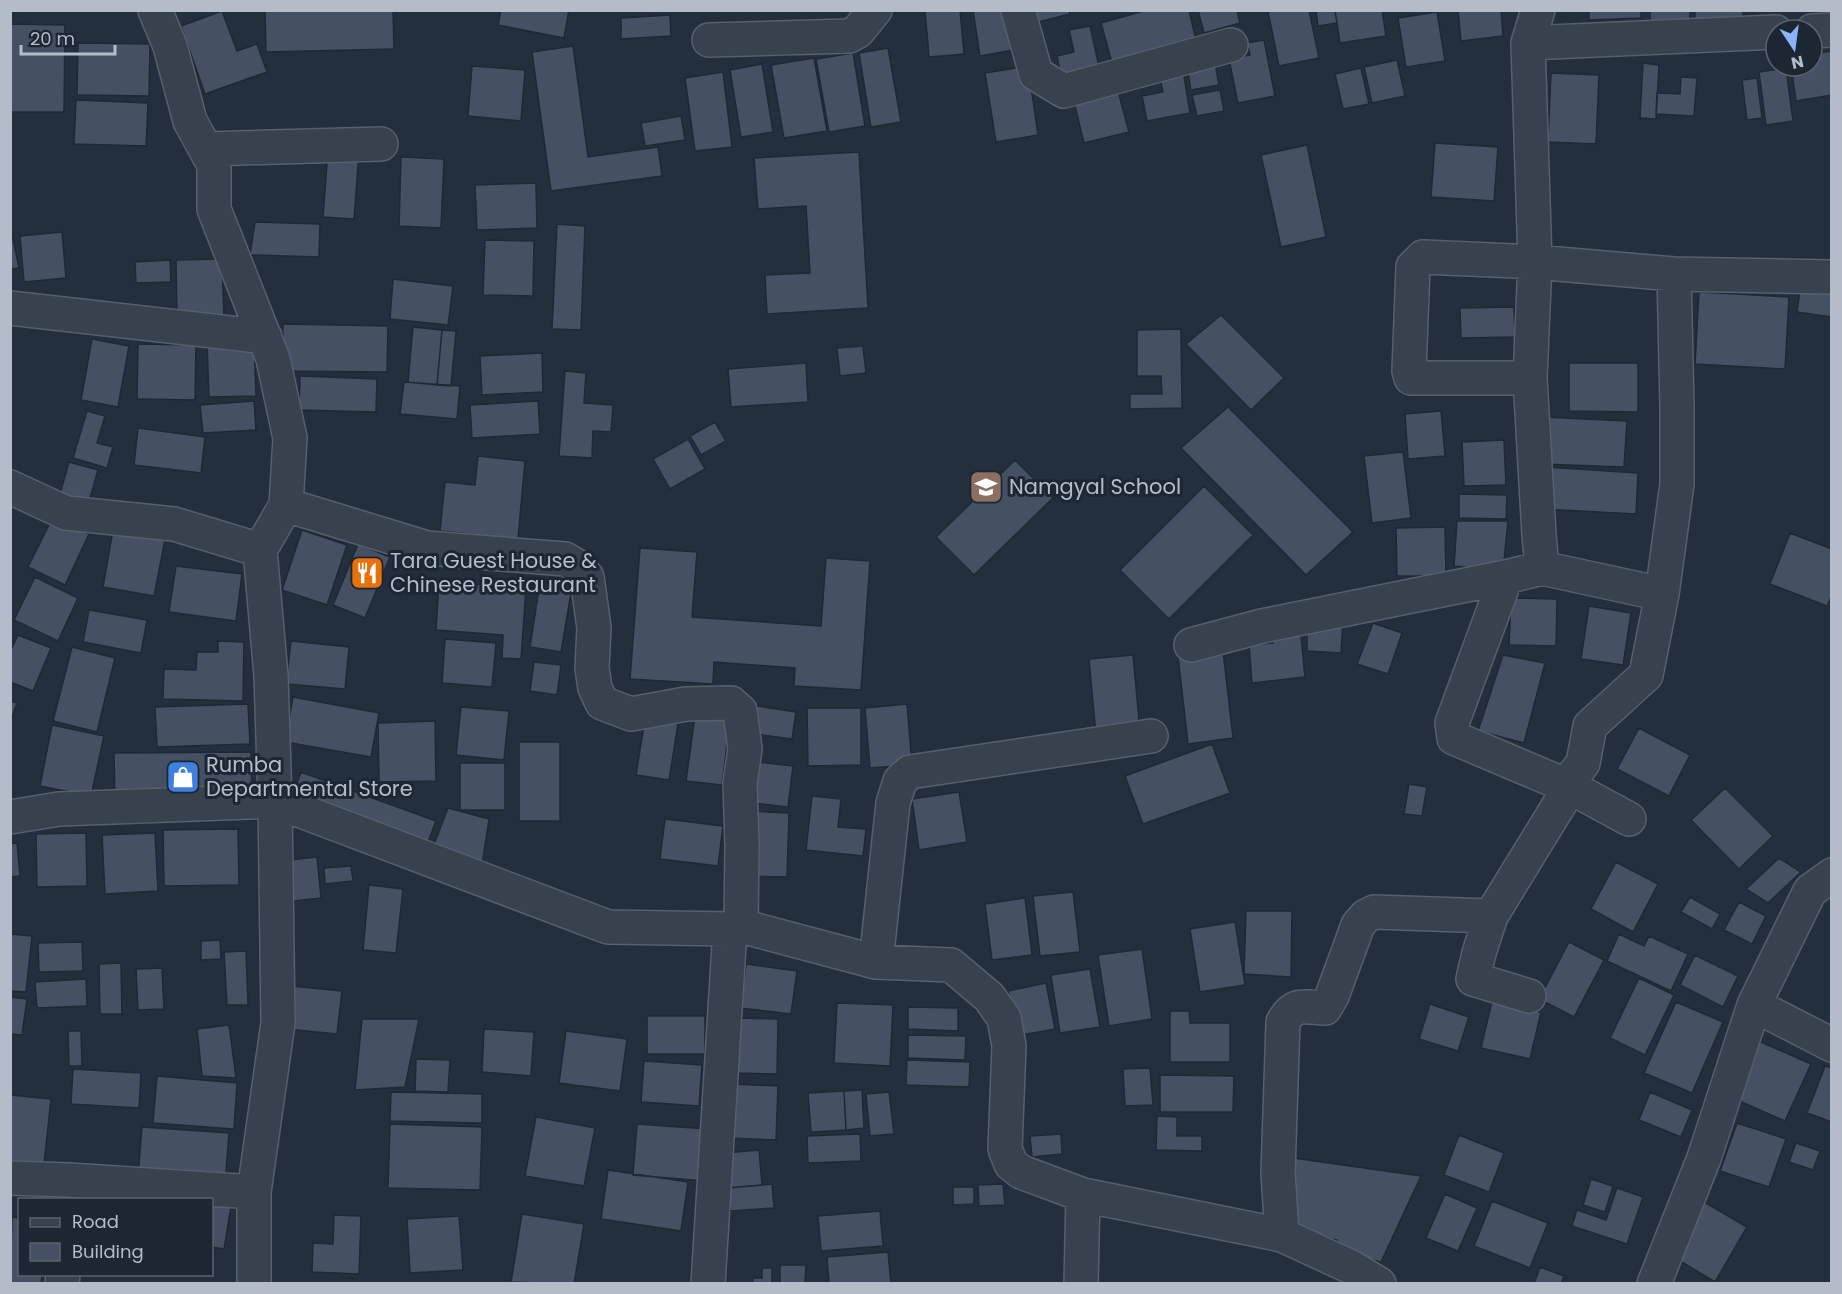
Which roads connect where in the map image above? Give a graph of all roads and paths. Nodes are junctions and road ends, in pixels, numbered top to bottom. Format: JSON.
{"nodes":[{"id":1,"x":155,"y":10,"type":"edge"},
{"id":2,"x":875,"y":10,"type":"edge"},
{"id":3,"x":1018,"y":10,"type":"edge"},
{"id":4,"x":1538,"y":10,"type":"edge"},
{"id":5,"x":1764,"y":33,"type":"edge"},
{"id":6,"x":709,"y":40,"type":"dead end"},
{"id":7,"x":1528,"y":43,"type":"junction"},
{"id":8,"x":1231,"y":45,"type":"dead end"},
{"id":9,"x":381,"y":144,"type":"dead end"},
{"id":10,"x":206,"y":149,"type":"junction"},
{"id":11,"x":1535,"y":262,"type":"junction"},
{"id":12,"x":1674,"y":274,"type":"junction"},
{"id":13,"x":1832,"y":277,"type":"edge"},
{"id":14,"x":10,"y":308,"type":"edge"},
{"id":15,"x":265,"y":337,"type":"junction"},
{"id":16,"x":1530,"y":378,"type":"junction"},
{"id":17,"x":10,"y":487,"type":"edge"},
{"id":18,"x":286,"y":505,"type":"junction"},
{"id":19,"x":260,"y":550,"type":"junction"},
{"id":20,"x":1542,"y":568,"type":"junction"},
{"id":21,"x":1506,"y":577,"type":"junction"},
{"id":22,"x":1662,"y":594,"type":"junction"},
{"id":23,"x":1191,"y":645,"type":"dead end"},
{"id":24,"x":1151,"y":736,"type":"dead end"},
{"id":25,"x":1570,"y":787,"type":"junction"},
{"id":26,"x":275,"y":801,"type":"junction"},
{"id":27,"x":10,"y":817,"type":"edge"},
{"id":28,"x":1629,"y":819,"type":"dead end"},
{"id":29,"x":1832,"y":875,"type":"edge"},
{"id":30,"x":1491,"y":916,"type":"junction"},
{"id":31,"x":736,"y":928,"type":"junction"},
{"id":32,"x":876,"y":962,"type":"junction"},
{"id":33,"x":1529,"y":996,"type":"dead end"},
{"id":34,"x":1754,"y":1005,"type":"junction"},
{"id":35,"x":1832,"y":1045,"type":"edge"},
{"id":36,"x":10,"y":1178,"type":"edge"},
{"id":37,"x":69,"y":1190,"type":"edge"},
{"id":38,"x":254,"y":1192,"type":"junction"},
{"id":39,"x":1083,"y":1195,"type":"junction"},
{"id":40,"x":1282,"y":1235,"type":"junction"},
{"id":41,"x":1348,"y":1275,"type":"edge"},
{"id":42,"x":254,"y":1284,"type":"edge"},
{"id":43,"x":708,"y":1284,"type":"edge"},
{"id":44,"x":1080,"y":1284,"type":"edge"},
{"id":45,"x":1379,"y":1284,"type":"edge"},
{"id":46,"x":1654,"y":1284,"type":"edge"}],
"edges":[{"from":1,"to":10,"type":"street"},
{"from":2,"to":6,"type":"street"},
{"from":3,"to":8,"type":"street"},
{"from":4,"to":7,"type":"street"},
{"from":5,"to":7,"type":"street"},
{"from":7,"to":11,"type":"street"},
{"from":9,"to":10,"type":"street"},
{"from":10,"to":15,"type":"street"},
{"from":11,"to":12,"type":"street"},
{"from":11,"to":16,"type":"street"},
{"from":11,"to":16,"type":"street"},
{"from":12,"to":13,"type":"street"},
{"from":12,"to":22,"type":"street"},
{"from":14,"to":15,"type":"street"},
{"from":15,"to":18,"type":"street"},
{"from":16,"to":20,"type":"street"},
{"from":17,"to":19,"type":"street"},
{"from":18,"to":19,"type":"street"},
{"from":18,"to":31,"type":"street"},
{"from":19,"to":26,"type":"street"},
{"from":20,"to":21,"type":"street"},
{"from":20,"to":22,"type":"street"},
{"from":21,"to":23,"type":"street"},
{"from":21,"to":25,"type":"street"},
{"from":22,"to":25,"type":"street"},
{"from":24,"to":32,"type":"street"},
{"from":25,"to":28,"type":"street"},
{"from":25,"to":30,"type":"street"},
{"from":26,"to":27,"type":"street"},
{"from":26,"to":31,"type":"street"},
{"from":26,"to":38,"type":"street"},
{"from":29,"to":34,"type":"street"},
{"from":30,"to":33,"type":"street"},
{"from":30,"to":40,"type":"street"},
{"from":31,"to":32,"type":"street"},
{"from":31,"to":43,"type":"street"},
{"from":32,"to":39,"type":"street"},
{"from":34,"to":35,"type":"street"},
{"from":34,"to":46,"type":"street"},
{"from":36,"to":37,"type":"street"},
{"from":37,"to":38,"type":"street"},
{"from":38,"to":42,"type":"street"},
{"from":39,"to":40,"type":"street"},
{"from":39,"to":44,"type":"street"},
{"from":40,"to":41,"type":"street"},
{"from":41,"to":45,"type":"street"}]}
